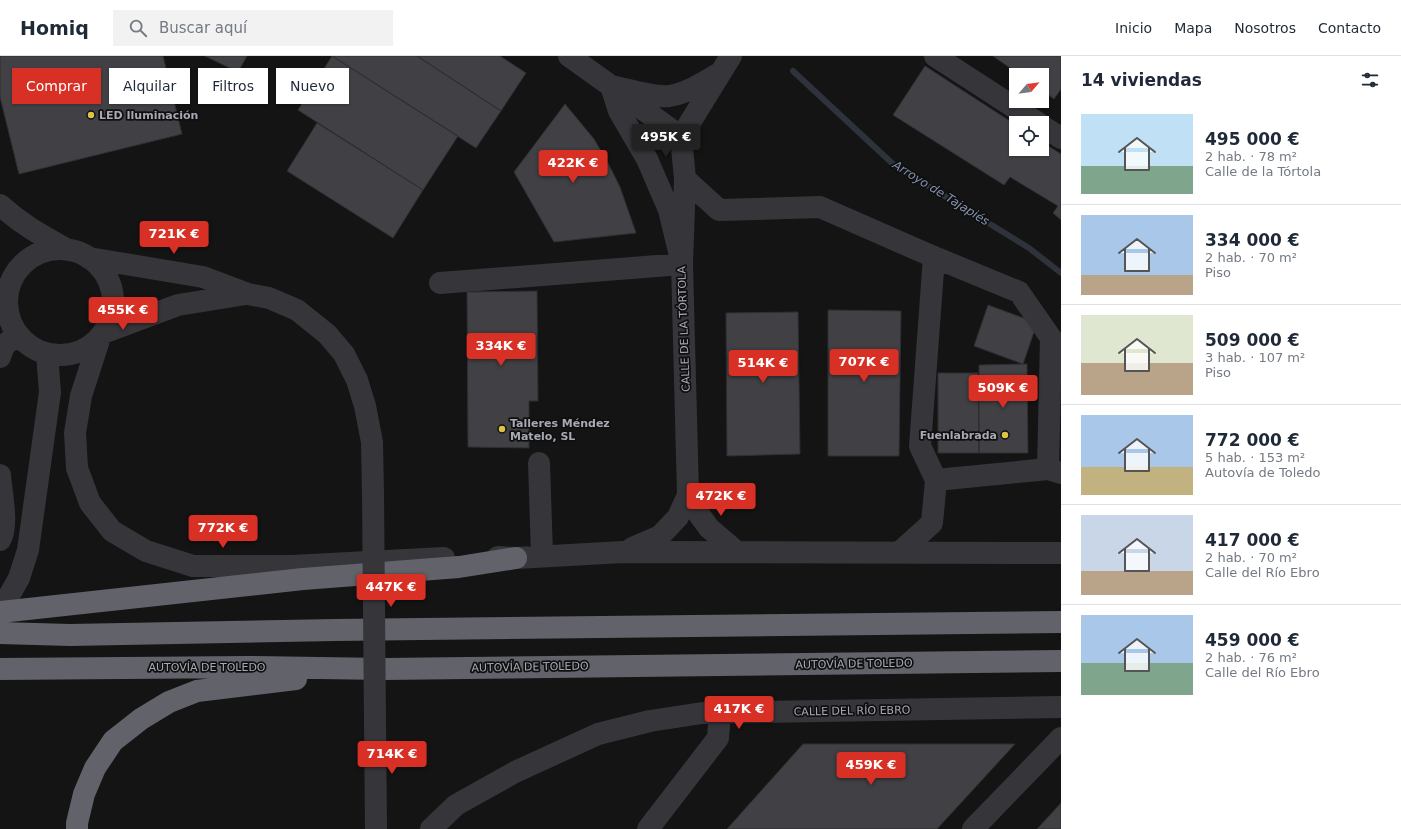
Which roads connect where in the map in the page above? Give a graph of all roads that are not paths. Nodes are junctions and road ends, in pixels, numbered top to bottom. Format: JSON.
{"nodes":[{"id":1,"x":569,"y":56,"type":"edge"},
{"id":2,"x":935,"y":56,"type":"edge"},
{"id":3,"x":726,"y":64,"type":"edge"},
{"id":4,"x":611,"y":86,"type":"junction"},
{"id":5,"x":1027,"y":116,"type":"edge"},
{"id":6,"x":1049,"y":130,"type":"edge"},
{"id":7,"x":681,"y":137,"type":"junction"},
{"id":8,"x":1061,"y":138,"type":"edge"},
{"id":9,"x":685,"y":179,"type":"junction"},
{"id":10,"x":0,"y":205,"type":"edge"},
{"id":11,"x":68,"y":250,"type":"junction"},
{"id":12,"x":934,"y":257,"type":"junction"},
{"id":13,"x":90,"y":258,"type":"junction"},
{"id":14,"x":682,"y":264,"type":"junction"},
{"id":15,"x":440,"y":283,"type":"dead end"},
{"id":16,"x":248,"y":294,"type":"junction"},
{"id":17,"x":8,"y":325,"type":"edge"},
{"id":18,"x":101,"y":335,"type":"junction"},
{"id":19,"x":47,"y":354,"type":"junction"},
{"id":20,"x":0,"y":357,"type":"edge"},
{"id":21,"x":539,"y":462,"type":"dead end"},
{"id":22,"x":1054,"y":471,"type":"edge"},
{"id":23,"x":0,"y":475,"type":"edge"},
{"id":24,"x":936,"y":480,"type":"junction"},
{"id":25,"x":688,"y":495,"type":"junction"},
{"id":26,"x":0,"y":540,"type":"edge"},
{"id":27,"x":623,"y":552,"type":"junction"},
{"id":28,"x":737,"y":552,"type":"junction"},
{"id":29,"x":900,"y":552,"type":"junction"},
{"id":30,"x":1061,"y":553,"type":"edge"},
{"id":31,"x":542,"y":555,"type":"junction"},
{"id":32,"x":516,"y":558,"type":"junction"},
{"id":33,"x":0,"y":604,"type":"edge"},
{"id":34,"x":0,"y":612,"type":"edge"},
{"id":35,"x":1061,"y":622,"type":"edge"},
{"id":36,"x":0,"y":633,"type":"edge"},
{"id":37,"x":1061,"y":661,"type":"edge"},
{"id":38,"x":0,"y":669,"type":"edge"},
{"id":39,"x":384,"y":669,"type":"junction"},
{"id":40,"x":1061,"y":706,"type":"edge"},
{"id":41,"x":720,"y":713,"type":"junction"},
{"id":42,"x":1061,"y":738,"type":"edge"},
{"id":43,"x":77,"y":829,"type":"edge"},
{"id":44,"x":376,"y":829,"type":"edge"},
{"id":45,"x":431,"y":829,"type":"edge"},
{"id":46,"x":648,"y":829,"type":"edge"},
{"id":47,"x":973,"y":829,"type":"edge"}],
"edges":[{"from":1,"to":4,"type":"street"},
{"from":2,"to":5,"type":"street"},
{"from":3,"to":4,"type":"street"},
{"from":3,"to":7,"type":"street"},
{"from":4,"to":7,"type":"street"},
{"from":4,"to":14,"type":"street","name":"CALLE DE LA TÓRTOLA"},
{"from":6,"to":8,"type":"street"},
{"from":7,"to":9,"type":"street"},
{"from":9,"to":12,"type":"street"},
{"from":9,"to":14,"type":"street"},
{"from":10,"to":11,"type":"street"},
{"from":11,"to":13,"type":"street"},
{"from":11,"to":17,"type":"street"},
{"from":12,"to":22,"type":"street"},
{"from":12,"to":24,"type":"street"},
{"from":13,"to":16,"type":"street"},
{"from":13,"to":18,"type":"street"},
{"from":14,"to":15,"type":"street"},
{"from":14,"to":25,"type":"street","name":"CALLE DE LA TÓRTOLA"},
{"from":16,"to":18,"type":"street"},
{"from":16,"to":44,"type":"street","bridge":true},
{"from":17,"to":19,"type":"street"},
{"from":17,"to":20,"type":"street"},
{"from":18,"to":19,"type":"street"},
{"from":18,"to":32,"type":"street"},
{"from":19,"to":33,"type":"street"},
{"from":21,"to":31,"type":"street"},
{"from":22,"to":24,"type":"street"},
{"from":23,"to":26,"type":"street"},
{"from":24,"to":29,"type":"street"},
{"from":25,"to":27,"type":"street","name":"CALLE DE LA TÓRTOLA"},
{"from":25,"to":28,"type":"street","name":"CALLE DE LA TÓRTOLA"},
{"from":27,"to":28,"type":"street"},
{"from":27,"to":31,"type":"street"},
{"from":28,"to":29,"type":"street"},
{"from":29,"to":30,"type":"street"},
{"from":31,"to":32,"type":"street"},
{"from":32,"to":34,"type":"highway"},
{"from":35,"to":36,"type":"highway"},
{"from":37,"to":39,"type":"highway","name":"AUTOVÍA DE TOLEDO"},
{"from":38,"to":39,"type":"highway","name":"AUTOVÍA DE TOLEDO"},
{"from":39,"to":43,"type":"highway"},
{"from":40,"to":41,"type":"street","name":"CALLE DEL RÍO EBRO"},
{"from":41,"to":45,"type":"street","name":"CALLE DEL RÍO EBRO"},
{"from":41,"to":46,"type":"street"},
{"from":42,"to":47,"type":"street"}]}
